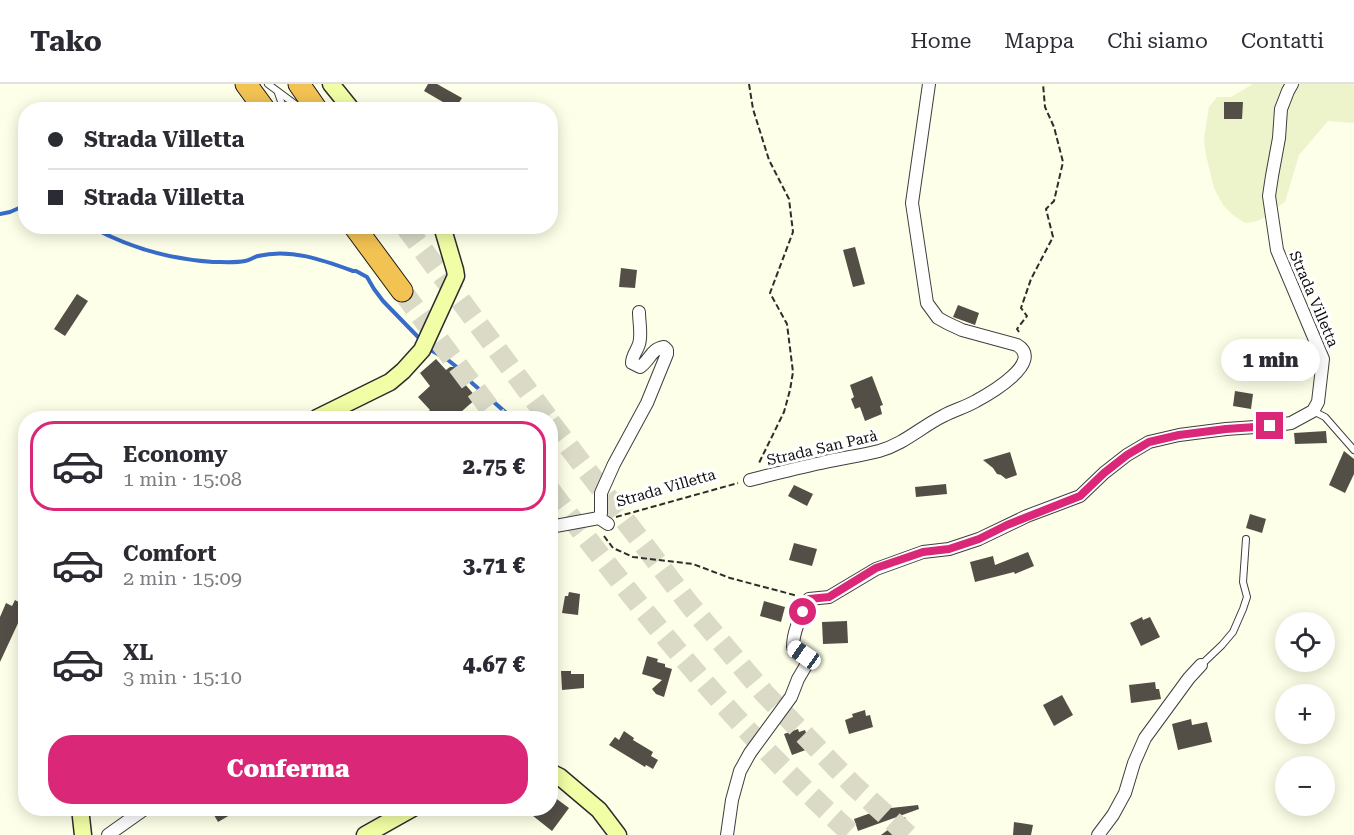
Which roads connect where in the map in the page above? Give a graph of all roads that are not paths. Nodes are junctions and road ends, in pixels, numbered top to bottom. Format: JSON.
{"nodes":[{"id":1,"x":246,"y":84,"type":"edge"},
{"id":2,"x":268,"y":84,"type":"edge"},
{"id":3,"x":275,"y":84,"type":"edge"},
{"id":4,"x":298,"y":84,"type":"edge"},
{"id":5,"x":331,"y":84,"type":"edge"},
{"id":6,"x":929,"y":84,"type":"edge"},
{"id":7,"x":1292,"y":86,"type":"edge"},
{"id":8,"x":278,"y":92,"type":"junction"},
{"id":9,"x":259,"y":102,"type":"edge"},
{"id":10,"x":281,"y":102,"type":"edge"},
{"id":11,"x":292,"y":102,"type":"edge"},
{"id":12,"x":312,"y":102,"type":"edge"},
{"id":13,"x":346,"y":102,"type":"edge"},
{"id":14,"x":360,"y":234,"type":"edge"},
{"id":15,"x":444,"y":234,"type":"edge"},
{"id":16,"x":402,"y":291,"type":"tunnel mouth"},
{"id":17,"x":639,"y":312,"type":"dead end"},
{"id":18,"x":331,"y":411,"type":"edge"},
{"id":19,"x":1313,"y":411,"type":"junction"},
{"id":20,"x":1354,"y":450,"type":"edge"},
{"id":21,"x":750,"y":480,"type":"road end"},
{"id":22,"x":558,"y":527,"type":"edge"},
{"id":23,"x":1246,"y":539,"type":"dead end"},
{"id":24,"x":1201,"y":665,"type":"joint"},
{"id":25,"x":558,"y":776,"type":"edge"},
{"id":26,"x":81,"y":816,"type":"edge"},
{"id":27,"x":135,"y":816,"type":"edge"},
{"id":28,"x":399,"y":816,"type":"edge"},
{"id":29,"x":83,"y":835,"type":"edge"},
{"id":30,"x":108,"y":835,"type":"edge"},
{"id":31,"x":365,"y":835,"type":"edge"},
{"id":32,"x":618,"y":835,"type":"edge"},
{"id":33,"x":727,"y":835,"type":"edge"},
{"id":34,"x":1098,"y":835,"type":"edge"}],
"edges":[{"from":1,"to":9,"type":"highway"},
{"from":2,"to":8,"type":"lane"},
{"from":3,"to":8,"type":"lane"},
{"from":4,"to":12,"type":"highway"},
{"from":5,"to":13,"type":"street"},
{"from":6,"to":21,"type":"street","name":"Strada San Parà"},
{"from":7,"to":19,"type":"street","name":"Strada Villetta"},
{"from":8,"to":10,"type":"lane"},
{"from":8,"to":11,"type":"lane"},
{"from":14,"to":16,"type":"highway"},
{"from":15,"to":18,"type":"street"},
{"from":17,"to":22,"type":"street"},
{"from":19,"to":20,"type":"lane"},
{"from":19,"to":33,"type":"street"},
{"from":23,"to":24,"type":"lane"},
{"from":24,"to":34,"type":"street"},
{"from":25,"to":32,"type":"street"},
{"from":26,"to":29,"type":"street"},
{"from":27,"to":30,"type":"street"},
{"from":28,"to":31,"type":"street"}]}
